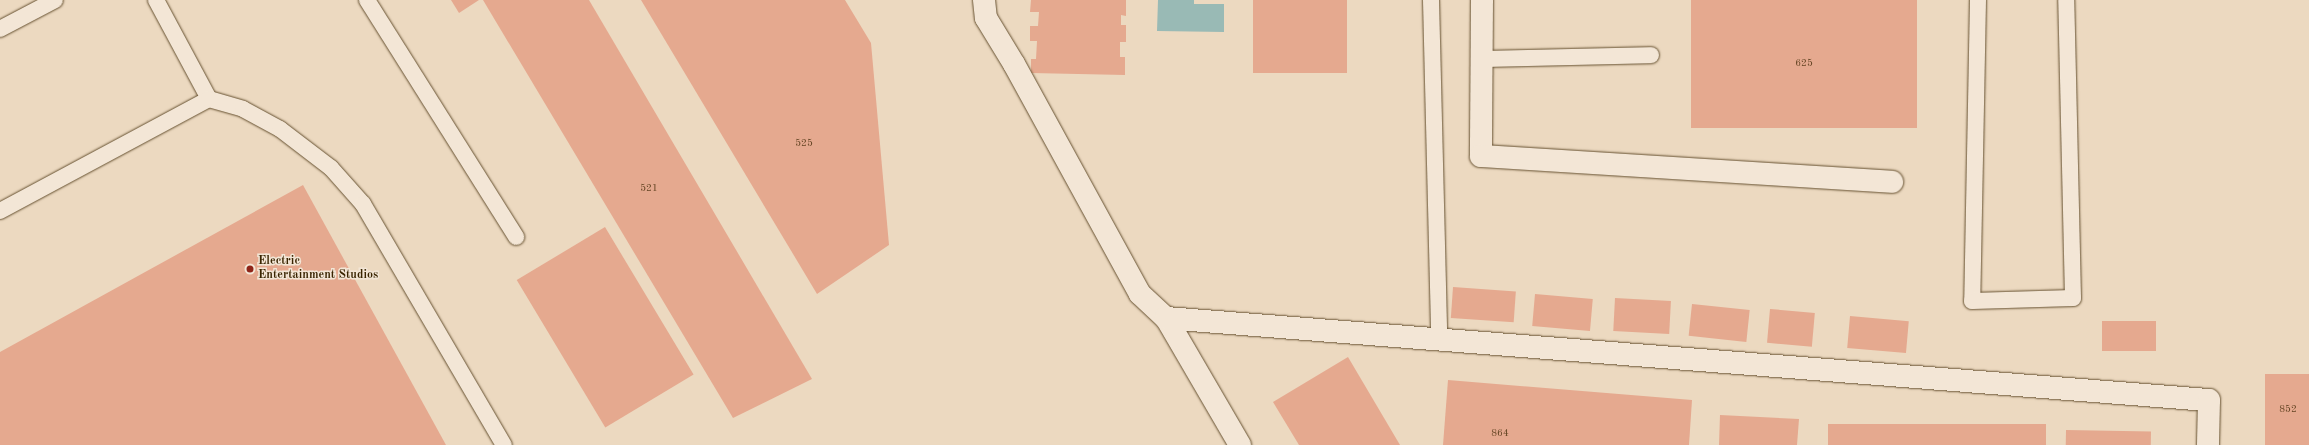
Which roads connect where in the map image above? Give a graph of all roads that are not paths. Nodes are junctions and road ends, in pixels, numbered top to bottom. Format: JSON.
{"nodes":[{"id":1,"x":55,"y":0,"type":"edge"},
{"id":2,"x":156,"y":0,"type":"edge"},
{"id":3,"x":367,"y":0,"type":"edge"},
{"id":4,"x":984,"y":0,"type":"edge"},
{"id":5,"x":1431,"y":0,"type":"edge"},
{"id":6,"x":1482,"y":0,"type":"edge"},
{"id":7,"x":1978,"y":0,"type":"edge"},
{"id":8,"x":2066,"y":0,"type":"edge"},
{"id":9,"x":0,"y":29,"type":"edge"},
{"id":10,"x":1651,"y":55,"type":"dead end"},
{"id":11,"x":1481,"y":59,"type":"junction"},
{"id":12,"x":209,"y":99,"type":"junction"},
{"id":13,"x":1892,"y":182,"type":"dead end"},
{"id":14,"x":0,"y":211,"type":"edge"},
{"id":15,"x":516,"y":237,"type":"dead end"},
{"id":16,"x":1166,"y":318,"type":"junction"},
{"id":17,"x":1439,"y":339,"type":"junction"},
{"id":18,"x":504,"y":445,"type":"edge"},
{"id":19,"x":1240,"y":445,"type":"edge"},
{"id":20,"x":2208,"y":445,"type":"edge"}],
"edges":[{"from":1,"to":9,"type":"lane"},
{"from":2,"to":12,"type":"lane"},
{"from":3,"to":15,"type":"lane"},
{"from":4,"to":16,"type":"street"},
{"from":5,"to":17,"type":"lane"},
{"from":6,"to":11,"type":"street"},
{"from":7,"to":8,"type":"lane"},
{"from":10,"to":11,"type":"lane"},
{"from":11,"to":13,"type":"street"},
{"from":12,"to":14,"type":"lane"},
{"from":12,"to":18,"type":"lane"},
{"from":16,"to":17,"type":"street"},
{"from":16,"to":19,"type":"street"},
{"from":17,"to":20,"type":"street"}]}
